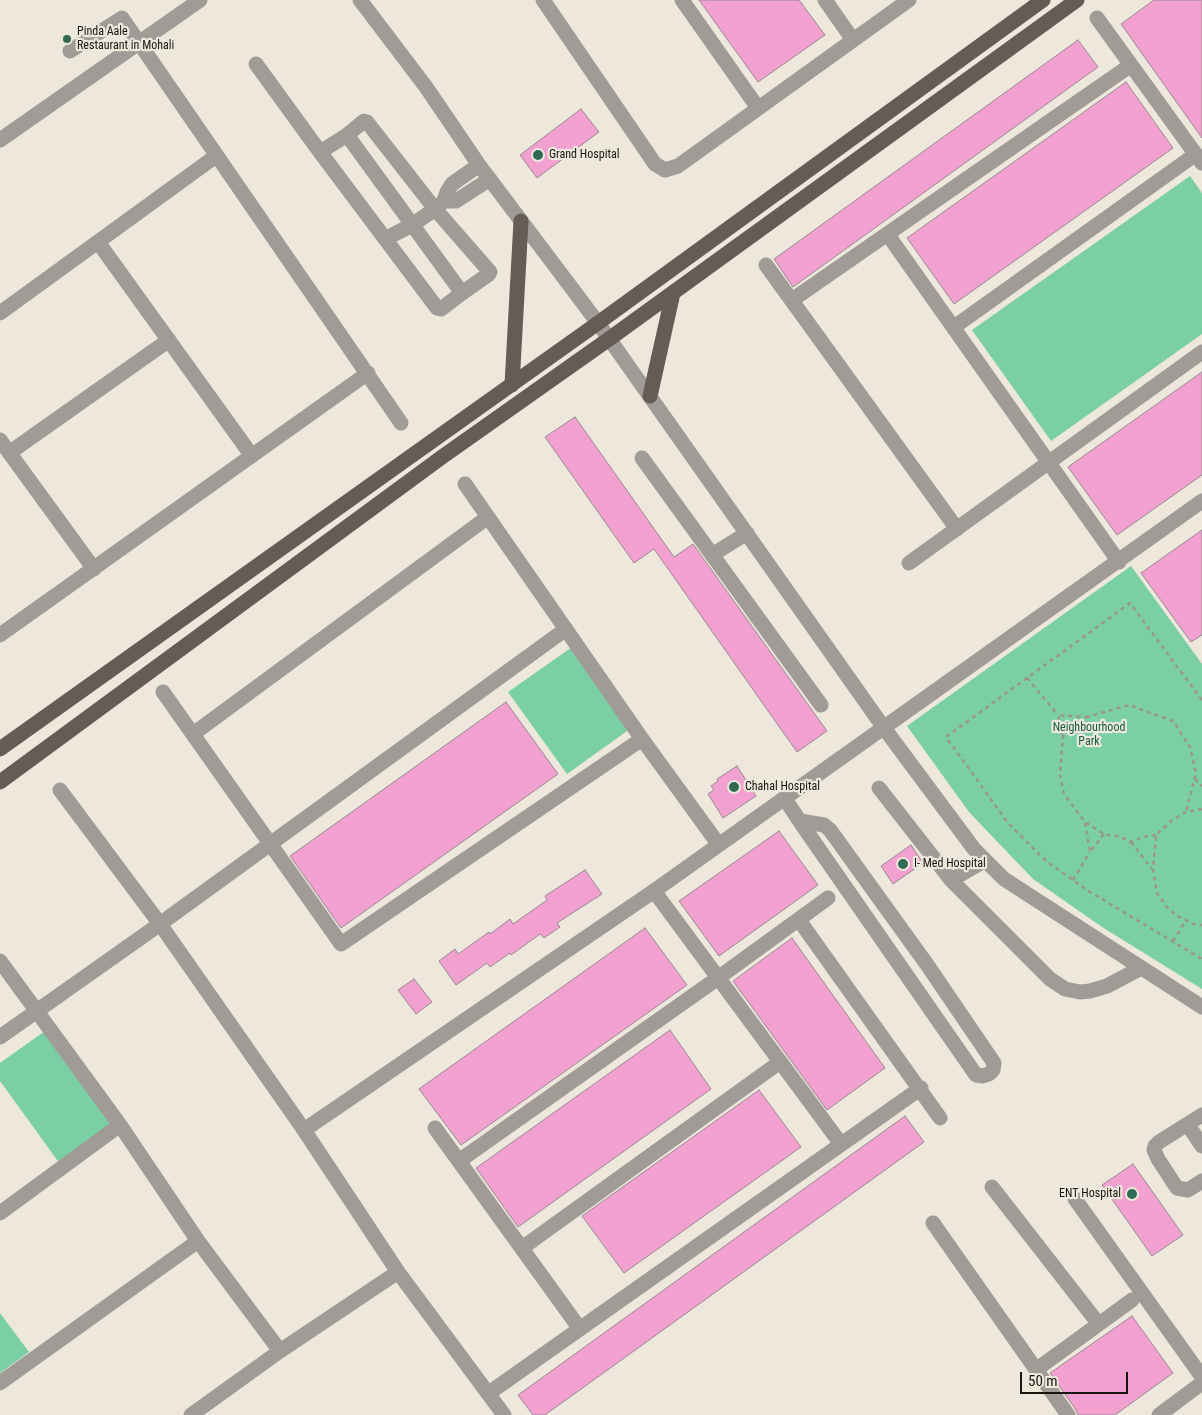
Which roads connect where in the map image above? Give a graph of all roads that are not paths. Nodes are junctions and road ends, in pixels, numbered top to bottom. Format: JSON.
{"nodes":[{"id":1,"x":200,"y":0,"type":"edge"},
{"id":2,"x":360,"y":0,"type":"edge"},
{"id":3,"x":543,"y":0,"type":"edge"},
{"id":4,"x":682,"y":0,"type":"edge"},
{"id":5,"x":825,"y":0,"type":"edge"},
{"id":6,"x":909,"y":0,"type":"edge"},
{"id":7,"x":1043,"y":0,"type":"edge"},
{"id":8,"x":1077,"y":0,"type":"edge"},
{"id":9,"x":1097,"y":18,"type":"dead end"},
{"id":10,"x":853,"y":40,"type":"junction"},
{"id":11,"x":138,"y":43,"type":"junction"},
{"id":12,"x":70,"y":51,"type":"dead end"},
{"id":13,"x":256,"y":64,"type":"dead end"},
{"id":14,"x":1131,"y":65,"type":"junction"},
{"id":15,"x":758,"y":108,"type":"junction"},
{"id":16,"x":347,"y":135,"type":"junction"},
{"id":17,"x":0,"y":140,"type":"edge"},
{"id":18,"x":320,"y":152,"type":"junction"},
{"id":19,"x":216,"y":156,"type":"junction"},
{"id":20,"x":1200,"y":158,"type":"edge"},
{"id":21,"x":479,"y":164,"type":"junction"},
{"id":22,"x":490,"y":179,"type":"junction"},
{"id":23,"x":440,"y":205,"type":"junction"},
{"id":24,"x":521,"y":221,"type":"junction"},
{"id":25,"x":412,"y":224,"type":"junction"},
{"id":26,"x":888,"y":235,"type":"junction"},
{"id":27,"x":385,"y":239,"type":"junction"},
{"id":28,"x":98,"y":242,"type":"junction"},
{"id":29,"x":766,"y":265,"type":"dead end"},
{"id":30,"x":462,"y":293,"type":"junction"},
{"id":31,"x":673,"y":293,"type":"junction"},
{"id":32,"x":792,"y":300,"type":"junction"},
{"id":33,"x":0,"y":313,"type":"edge"},
{"id":34,"x":598,"y":323,"type":"junction"},
{"id":35,"x":954,"y":327,"type":"junction"},
{"id":36,"x":609,"y":339,"type":"junction"},
{"id":37,"x":169,"y":340,"type":"junction"},
{"id":38,"x":1202,"y":352,"type":"edge"},
{"id":39,"x":368,"y":373,"type":"junction"},
{"id":40,"x":512,"y":384,"type":"junction"},
{"id":41,"x":650,"y":396,"type":"junction"},
{"id":42,"x":401,"y":423,"type":"dead end"},
{"id":43,"x":0,"y":440,"type":"edge"},
{"id":44,"x":9,"y":453,"type":"junction"},
{"id":45,"x":252,"y":456,"type":"junction"},
{"id":46,"x":642,"y":458,"type":"dead end"},
{"id":47,"x":1049,"y":463,"type":"junction"},
{"id":48,"x":465,"y":484,"type":"dead end"},
{"id":49,"x":1202,"y":501,"type":"edge"},
{"id":50,"x":488,"y":517,"type":"junction"},
{"id":51,"x":957,"y":529,"type":"junction"},
{"id":52,"x":747,"y":533,"type":"junction"},
{"id":53,"x":712,"y":555,"type":"junction"},
{"id":54,"x":1118,"y":562,"type":"junction"},
{"id":55,"x":909,"y":564,"type":"dead end"},
{"id":56,"x":94,"y":569,"type":"junction"},
{"id":57,"x":566,"y":629,"type":"junction"},
{"id":58,"x":0,"y":635,"type":"edge"},
{"id":59,"x":163,"y":692,"type":"dead end"},
{"id":60,"x":821,"y":705,"type":"dead end"},
{"id":61,"x":884,"y":728,"type":"junction"},
{"id":62,"x":193,"y":734,"type":"junction"},
{"id":63,"x":642,"y":739,"type":"junction"},
{"id":64,"x":0,"y":749,"type":"edge"},
{"id":65,"x":0,"y":782,"type":"edge"},
{"id":66,"x":879,"y":788,"type":"dead end"},
{"id":67,"x":60,"y":790,"type":"dead end"},
{"id":68,"x":785,"y":798,"type":"junction"},
{"id":69,"x":800,"y":821,"type":"junction"},
{"id":70,"x":270,"y":844,"type":"junction"},
{"id":71,"x":719,"y":845,"type":"junction"},
{"id":72,"x":984,"y":861,"type":"junction"},
{"id":73,"x":952,"y":880,"type":"junction"},
{"id":74,"x":654,"y":891,"type":"junction"},
{"id":75,"x":828,"y":898,"type":"dead end"},
{"id":76,"x":798,"y":920,"type":"junction"},
{"id":77,"x":160,"y":924,"type":"junction"},
{"id":78,"x":0,"y":961,"type":"edge"},
{"id":79,"x":1141,"y":968,"type":"junction"},
{"id":80,"x":718,"y":978,"type":"junction"},
{"id":81,"x":1202,"y":1007,"type":"edge"},
{"id":82,"x":37,"y":1012,"type":"junction"},
{"id":83,"x":0,"y":1038,"type":"edge"},
{"id":84,"x":780,"y":1062,"type":"junction"},
{"id":85,"x":920,"y":1088,"type":"junction"},
{"id":86,"x":1202,"y":1115,"type":"edge"},
{"id":87,"x":940,"y":1118,"type":"dead end"},
{"id":88,"x":120,"y":1125,"type":"junction"},
{"id":89,"x":1188,"y":1125,"type":"junction"},
{"id":90,"x":435,"y":1128,"type":"dead end"},
{"id":91,"x":304,"y":1130,"type":"junction"},
{"id":92,"x":841,"y":1144,"type":"junction"},
{"id":93,"x":1202,"y":1146,"type":"edge"},
{"id":94,"x":459,"y":1161,"type":"junction"},
{"id":95,"x":1202,"y":1181,"type":"edge"},
{"id":96,"x":992,"y":1187,"type":"dead end"},
{"id":97,"x":1074,"y":1199,"type":"dead end"},
{"id":98,"x":0,"y":1213,"type":"edge"},
{"id":99,"x":933,"y":1223,"type":"dead end"},
{"id":100,"x":198,"y":1241,"type":"junction"},
{"id":101,"x":522,"y":1248,"type":"junction"},
{"id":102,"x":398,"y":1272,"type":"junction"},
{"id":103,"x":1132,"y":1300,"type":"dead end"},
{"id":104,"x":1098,"y":1323,"type":"junction"},
{"id":105,"x":580,"y":1329,"type":"junction"},
{"id":106,"x":280,"y":1351,"type":"junction"},
{"id":107,"x":1036,"y":1369,"type":"junction"},
{"id":108,"x":1202,"y":1378,"type":"edge"},
{"id":109,"x":0,"y":1383,"type":"edge"},
{"id":110,"x":1202,"y":1383,"type":"edge"},
{"id":111,"x":489,"y":1393,"type":"junction"},
{"id":112,"x":192,"y":1415,"type":"edge"},
{"id":113,"x":504,"y":1415,"type":"edge"},
{"id":114,"x":1068,"y":1415,"type":"edge"},
{"id":115,"x":1160,"y":1415,"type":"edge"}],
"edges":[{"from":1,"to":11,"type":"street"},
{"from":2,"to":21,"type":"street"},
{"from":3,"to":15,"type":"street"},
{"from":4,"to":15,"type":"street"},
{"from":5,"to":10,"type":"street"},
{"from":6,"to":10,"type":"street"},
{"from":7,"to":34,"type":"main road"},
{"from":8,"to":31,"type":"main road"},
{"from":9,"to":14,"type":"street"},
{"from":10,"to":15,"type":"street"},
{"from":11,"to":12,"type":"street"},
{"from":11,"to":17,"type":"street"},
{"from":11,"to":19,"type":"street"},
{"from":13,"to":18,"type":"street"},
{"from":14,"to":20,"type":"street"},
{"from":14,"to":26,"type":"street"},
{"from":16,"to":18,"type":"street"},
{"from":16,"to":23,"type":"street"},
{"from":16,"to":25,"type":"street"},
{"from":18,"to":27,"type":"street"},
{"from":19,"to":28,"type":"street"},
{"from":19,"to":39,"type":"street"},
{"from":20,"to":35,"type":"street"},
{"from":21,"to":22,"type":"street"},
{"from":21,"to":23,"type":"street"},
{"from":22,"to":23,"type":"street"},
{"from":22,"to":24,"type":"street"},
{"from":23,"to":25,"type":"street"},
{"from":23,"to":30,"type":"street"},
{"from":24,"to":34,"type":"street"},
{"from":24,"to":40,"type":"main road"},
{"from":25,"to":27,"type":"street"},
{"from":25,"to":30,"type":"street"},
{"from":26,"to":32,"type":"street"},
{"from":26,"to":35,"type":"street"},
{"from":27,"to":30,"type":"street"},
{"from":28,"to":33,"type":"street"},
{"from":28,"to":37,"type":"street"},
{"from":29,"to":32,"type":"street"},
{"from":31,"to":36,"type":"main road"},
{"from":31,"to":41,"type":"main road"},
{"from":32,"to":51,"type":"street"},
{"from":34,"to":36,"type":"street"},
{"from":34,"to":40,"type":"main road"},
{"from":35,"to":47,"type":"street"},
{"from":36,"to":41,"type":"street"},
{"from":36,"to":65,"type":"main road"},
{"from":37,"to":44,"type":"street"},
{"from":37,"to":45,"type":"street"},
{"from":38,"to":47,"type":"street"},
{"from":39,"to":42,"type":"street"},
{"from":39,"to":45,"type":"street"},
{"from":40,"to":64,"type":"main road"},
{"from":41,"to":52,"type":"street"},
{"from":43,"to":44,"type":"street"},
{"from":44,"to":56,"type":"street"},
{"from":45,"to":56,"type":"street"},
{"from":46,"to":53,"type":"street"},
{"from":47,"to":51,"type":"street"},
{"from":47,"to":54,"type":"street"},
{"from":48,"to":50,"type":"street"},
{"from":49,"to":54,"type":"street"},
{"from":50,"to":57,"type":"street"},
{"from":50,"to":62,"type":"street"},
{"from":51,"to":55,"type":"street"},
{"from":52,"to":53,"type":"street"},
{"from":52,"to":61,"type":"street"},
{"from":53,"to":60,"type":"street"},
{"from":54,"to":61,"type":"street"},
{"from":56,"to":58,"type":"street"},
{"from":57,"to":63,"type":"street"},
{"from":57,"to":70,"type":"street"},
{"from":59,"to":62,"type":"street"},
{"from":61,"to":68,"type":"street"},
{"from":61,"to":72,"type":"street"},
{"from":62,"to":70,"type":"street"},
{"from":63,"to":70,"type":"street"},
{"from":63,"to":71,"type":"street"},
{"from":66,"to":73,"type":"street"},
{"from":67,"to":77,"type":"street"},
{"from":68,"to":69,"type":"street"},
{"from":68,"to":71,"type":"street"},
{"from":69,"to":69,"type":"street"},
{"from":70,"to":77,"type":"street"},
{"from":71,"to":74,"type":"street"},
{"from":72,"to":73,"type":"street"},
{"from":72,"to":79,"type":"street"},
{"from":73,"to":79,"type":"street"},
{"from":74,"to":80,"type":"street"},
{"from":74,"to":91,"type":"street"},
{"from":75,"to":76,"type":"street"},
{"from":76,"to":80,"type":"street"},
{"from":76,"to":85,"type":"street"},
{"from":77,"to":82,"type":"street"},
{"from":77,"to":91,"type":"street"},
{"from":78,"to":82,"type":"street"},
{"from":79,"to":81,"type":"street"},
{"from":80,"to":84,"type":"street"},
{"from":80,"to":94,"type":"street"},
{"from":82,"to":83,"type":"street"},
{"from":82,"to":88,"type":"street"},
{"from":84,"to":92,"type":"street"},
{"from":84,"to":101,"type":"street"},
{"from":85,"to":87,"type":"street"},
{"from":85,"to":92,"type":"street"},
{"from":86,"to":89,"type":"street"},
{"from":88,"to":98,"type":"street"},
{"from":88,"to":100,"type":"street"},
{"from":89,"to":93,"type":"street"},
{"from":89,"to":95,"type":"street"},
{"from":90,"to":94,"type":"street"},
{"from":91,"to":102,"type":"street"},
{"from":92,"to":105,"type":"street"},
{"from":94,"to":101,"type":"street"},
{"from":96,"to":104,"type":"street"},
{"from":97,"to":108,"type":"street"},
{"from":99,"to":107,"type":"street"},
{"from":100,"to":106,"type":"street"},
{"from":100,"to":109,"type":"street"},
{"from":101,"to":105,"type":"street"},
{"from":102,"to":106,"type":"street"},
{"from":102,"to":111,"type":"street"},
{"from":103,"to":104,"type":"street"},
{"from":104,"to":107,"type":"street"},
{"from":105,"to":111,"type":"street"},
{"from":106,"to":112,"type":"street"},
{"from":107,"to":114,"type":"street"},
{"from":110,"to":115,"type":"street"},
{"from":111,"to":113,"type":"street"}]}
